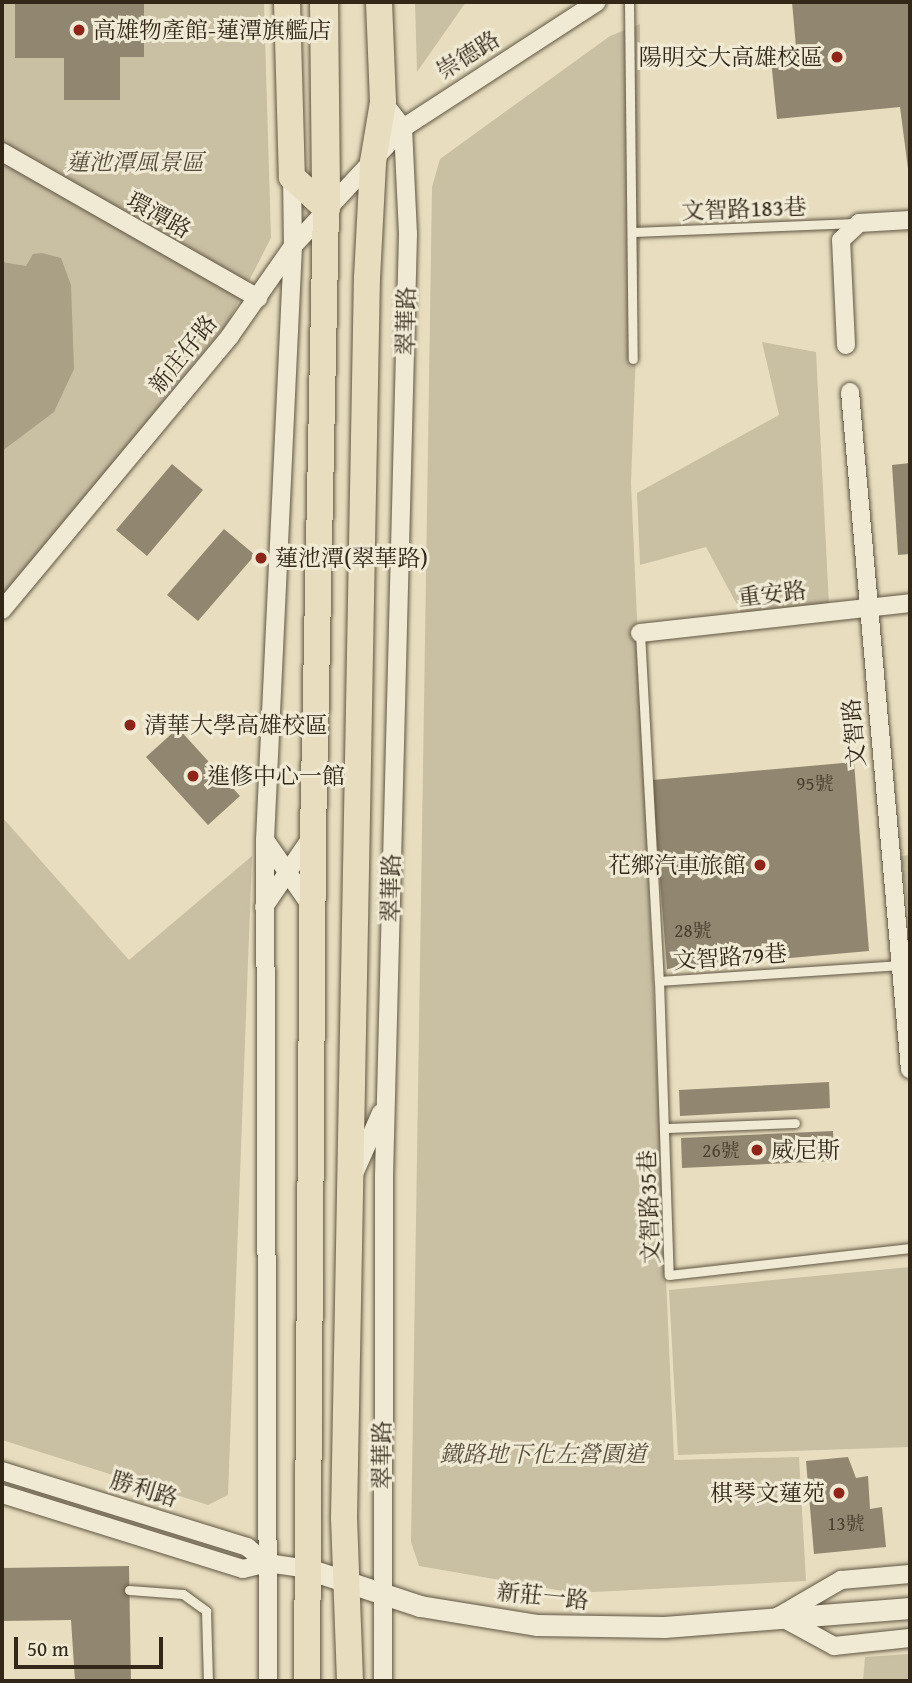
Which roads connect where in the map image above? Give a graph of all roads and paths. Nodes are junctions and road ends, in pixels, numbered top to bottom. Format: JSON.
{"nodes":[{"id":1,"x":287,"y":2,"type":"edge"},
{"id":2,"x":324,"y":2,"type":"edge"},
{"id":3,"x":379,"y":2,"type":"edge"},
{"id":4,"x":597,"y":2,"type":"edge"},
{"id":5,"x":629,"y":2,"type":"edge"},
{"id":6,"x":383,"y":102,"type":"junction"},
{"id":7,"x":403,"y":128,"type":"junction"},
{"id":8,"x":2,"y":152,"type":"edge"},
{"id":9,"x":373,"y":162,"type":"junction"},
{"id":10,"x":292,"y":177,"type":"junction"},
{"id":11,"x":326,"y":208,"type":"junction"},
{"id":12,"x":910,"y":220,"type":"edge"},
{"id":13,"x":859,"y":223,"type":"junction"},
{"id":14,"x":632,"y":232,"type":"junction"},
{"id":15,"x":293,"y":246,"type":"junction"},
{"id":16,"x":258,"y":298,"type":"junction"},
{"id":17,"x":846,"y":345,"type":"dead end"},
{"id":18,"x":633,"y":359,"type":"dead end"},
{"id":19,"x":849,"y":392,"type":"dead end"},
{"id":20,"x":910,"y":603,"type":"edge"},
{"id":21,"x":866,"y":607,"type":"junction"},
{"id":22,"x":2,"y":610,"type":"edge"},
{"id":23,"x":640,"y":634,"type":"joint"},
{"id":24,"x":313,"y":835,"type":"junction"},
{"id":25,"x":265,"y":840,"type":"junction"},
{"id":26,"x":286,"y":872,"type":"junction"},
{"id":27,"x":264,"y":908,"type":"junction"},
{"id":28,"x":313,"y":910,"type":"junction"},
{"id":29,"x":905,"y":964,"type":"edge"},
{"id":30,"x":659,"y":981,"type":"junction"},
{"id":31,"x":910,"y":1069,"type":"edge"},
{"id":32,"x":386,"y":1104,"type":"junction"},
{"id":33,"x":352,"y":1109,"type":"junction"},
{"id":34,"x":795,"y":1123,"type":"dead end"},
{"id":35,"x":666,"y":1128,"type":"junction"},
{"id":36,"x":368,"y":1144,"type":"junction"},
{"id":37,"x":384,"y":1177,"type":"junction"},
{"id":38,"x":350,"y":1184,"type":"junction"},
{"id":39,"x":910,"y":1248,"type":"edge"},
{"id":40,"x":2,"y":1471,"type":"edge"},
{"id":41,"x":2,"y":1494,"type":"edge"},
{"id":42,"x":267,"y":1563,"type":"junction"},
{"id":43,"x":308,"y":1569,"type":"junction"},
{"id":44,"x":910,"y":1574,"type":"edge"},
{"id":45,"x":343,"y":1580,"type":"junction"},
{"id":46,"x":129,"y":1590,"type":"dead end"},
{"id":47,"x":381,"y":1594,"type":"junction"},
{"id":48,"x":910,"y":1608,"type":"edge"},
{"id":49,"x":779,"y":1616,"type":"junction"},
{"id":50,"x":910,"y":1638,"type":"edge"},
{"id":51,"x":208,"y":1681,"type":"edge"},
{"id":52,"x":268,"y":1681,"type":"edge"},
{"id":53,"x":307,"y":1681,"type":"edge"},
{"id":54,"x":350,"y":1681,"type":"edge"},
{"id":55,"x":383,"y":1681,"type":"edge"}],
"edges":[{"from":1,"to":10,"type":"main road"},
{"from":2,"to":11,"type":"highway"},
{"from":3,"to":6,"type":"main road","name":"翠華路"},
{"from":4,"to":7,"type":"street","name":"崇德路"},
{"from":5,"to":14,"type":"lane"},
{"from":6,"to":7,"type":"street"},
{"from":6,"to":9,"type":"main road","name":"翠華路"},
{"from":7,"to":9,"type":"street","name":"新庄仔路"},
{"from":7,"to":32,"type":"street","name":"翠華路"},
{"from":8,"to":16,"type":"street","name":"環潭路"},
{"from":9,"to":11,"type":"street","name":"新庄仔路"},
{"from":9,"to":33,"type":"main road","name":"翠華路"},
{"from":10,"to":11,"type":"main road"},
{"from":10,"to":15,"type":"street"},
{"from":11,"to":15,"type":"street","name":"新庄仔路"},
{"from":11,"to":24,"type":"main road"},
{"from":12,"to":13,"type":"street"},
{"from":13,"to":14,"type":"lane","name":"文智路183巷"},
{"from":13,"to":17,"type":"street"},
{"from":14,"to":18,"type":"lane"},
{"from":15,"to":16,"type":"street","name":"新庄仔路"},
{"from":15,"to":25,"type":"street"},
{"from":16,"to":22,"type":"street","name":"新庄仔路"},
{"from":19,"to":21,"type":"street","name":"文智路"},
{"from":20,"to":21,"type":"street","name":"重安路"},
{"from":21,"to":23,"type":"street","name":"重安路"},
{"from":21,"to":29,"type":"street","name":"文智路"},
{"from":23,"to":30,"type":"lane","name":"文智路79巷"},
{"from":24,"to":26,"type":"street"},
{"from":24,"to":28,"type":"main road"},
{"from":25,"to":26,"type":"street"},
{"from":25,"to":27,"type":"street"},
{"from":26,"to":27,"type":"street"},
{"from":26,"to":28,"type":"street"},
{"from":27,"to":42,"type":"street"},
{"from":28,"to":43,"type":"main road"},
{"from":29,"to":30,"type":"lane","name":"文智路79巷"},
{"from":29,"to":31,"type":"street","name":"文智路"},
{"from":30,"to":35,"type":"lane","name":"文智路35巷"},
{"from":32,"to":36,"type":"street"},
{"from":32,"to":37,"type":"street","name":"翠華路"},
{"from":33,"to":36,"type":"street"},
{"from":33,"to":38,"type":"main road","name":"翠華路"},
{"from":34,"to":35,"type":"lane"},
{"from":35,"to":39,"type":"lane","name":"文智路35巷"},
{"from":36,"to":37,"type":"street"},
{"from":36,"to":38,"type":"street"},
{"from":37,"to":47,"type":"street","name":"翠華路"},
{"from":38,"to":45,"type":"main road","name":"翠華路"},
{"from":40,"to":42,"type":"street","name":"勝利路"},
{"from":41,"to":42,"type":"street","name":"勝利路"},
{"from":42,"to":43,"type":"street","name":"勝利路"},
{"from":42,"to":52,"type":"street"},
{"from":43,"to":45,"type":"street","name":"新莊一路"},
{"from":43,"to":53,"type":"main road"},
{"from":44,"to":49,"type":"street","name":"新莊一路"},
{"from":45,"to":47,"type":"street","name":"新莊一路"},
{"from":45,"to":54,"type":"main road","name":"翠華路"},
{"from":46,"to":51,"type":"lane"},
{"from":47,"to":49,"type":"street","name":"新莊一路"},
{"from":47,"to":55,"type":"street","name":"翠華路"},
{"from":48,"to":49,"type":"street","name":"新莊一路"},
{"from":49,"to":50,"type":"street"}]}
